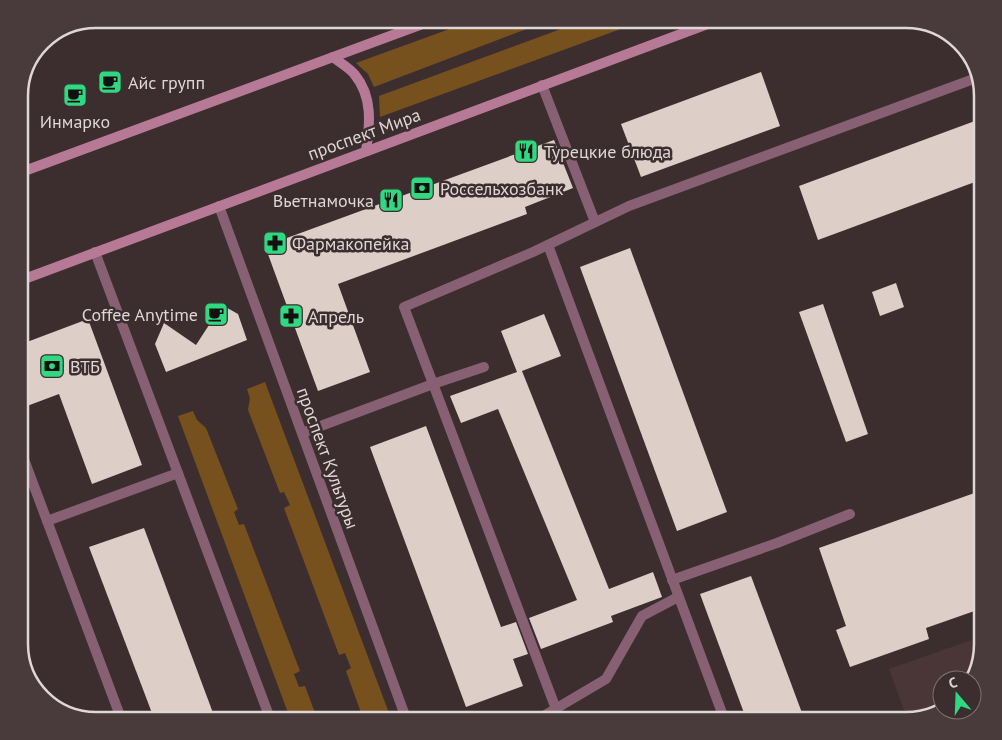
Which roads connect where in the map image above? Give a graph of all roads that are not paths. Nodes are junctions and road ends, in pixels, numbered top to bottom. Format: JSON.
{"nodes":[{"id":1,"x":412,"y":28,"type":"edge"},
{"id":2,"x":697,"y":28,"type":"edge"},
{"id":3,"x":333,"y":57,"type":"junction"},
{"id":4,"x":972,"y":79,"type":"edge"},
{"id":5,"x":542,"y":85,"type":"junction"},
{"id":6,"x":366,"y":151,"type":"junction"},
{"id":7,"x":28,"y":169,"type":"edge"},
{"id":8,"x":219,"y":206,"type":"junction"},
{"id":9,"x":595,"y":222,"type":"junction"},
{"id":10,"x":548,"y":245,"type":"junction"},
{"id":11,"x":95,"y":252,"type":"junction"},
{"id":12,"x":28,"y":278,"type":"edge"},
{"id":13,"x":484,"y":367,"type":"dead end"},
{"id":14,"x":433,"y":384,"type":"junction"},
{"id":15,"x":302,"y":433,"type":"junction"},
{"id":16,"x":28,"y":470,"type":"edge"},
{"id":17,"x":178,"y":473,"type":"junction"},
{"id":18,"x":850,"y":514,"type":"dead end"},
{"id":19,"x":47,"y":521,"type":"junction"},
{"id":20,"x":672,"y":580,"type":"junction"},
{"id":21,"x":678,"y":597,"type":"junction"},
{"id":22,"x":556,"y":709,"type":"junction"},
{"id":23,"x":119,"y":712,"type":"edge"},
{"id":24,"x":268,"y":712,"type":"edge"},
{"id":25,"x":404,"y":712,"type":"edge"},
{"id":26,"x":551,"y":712,"type":"edge"},
{"id":27,"x":721,"y":712,"type":"edge"}],
"edges":[{"from":1,"to":3,"type":"main road"},
{"from":2,"to":5,"type":"main road","name":"проспект Мира"},
{"from":3,"to":6,"type":"main road"},
{"from":3,"to":7,"type":"main road"},
{"from":4,"to":9,"type":"street"},
{"from":5,"to":6,"type":"main road","name":"проспект Мира"},
{"from":5,"to":9,"type":"street"},
{"from":6,"to":8,"type":"main road","name":"проспект Мира"},
{"from":8,"to":11,"type":"main road","name":"проспект Мира"},
{"from":8,"to":15,"type":"street","name":"проспект Культуры"},
{"from":9,"to":10,"type":"street"},
{"from":10,"to":14,"type":"street"},
{"from":10,"to":20,"type":"street"},
{"from":11,"to":12,"type":"main road","name":"проспект Мира"},
{"from":11,"to":17,"type":"street"},
{"from":13,"to":14,"type":"street"},
{"from":14,"to":15,"type":"street"},
{"from":14,"to":22,"type":"street"},
{"from":15,"to":25,"type":"street","name":"проспект Культуры"},
{"from":16,"to":19,"type":"street"},
{"from":17,"to":19,"type":"street"},
{"from":17,"to":24,"type":"street"},
{"from":18,"to":20,"type":"street"},
{"from":19,"to":23,"type":"street"},
{"from":20,"to":21,"type":"street"},
{"from":21,"to":22,"type":"street"},
{"from":21,"to":27,"type":"street"},
{"from":22,"to":26,"type":"street"}]}
